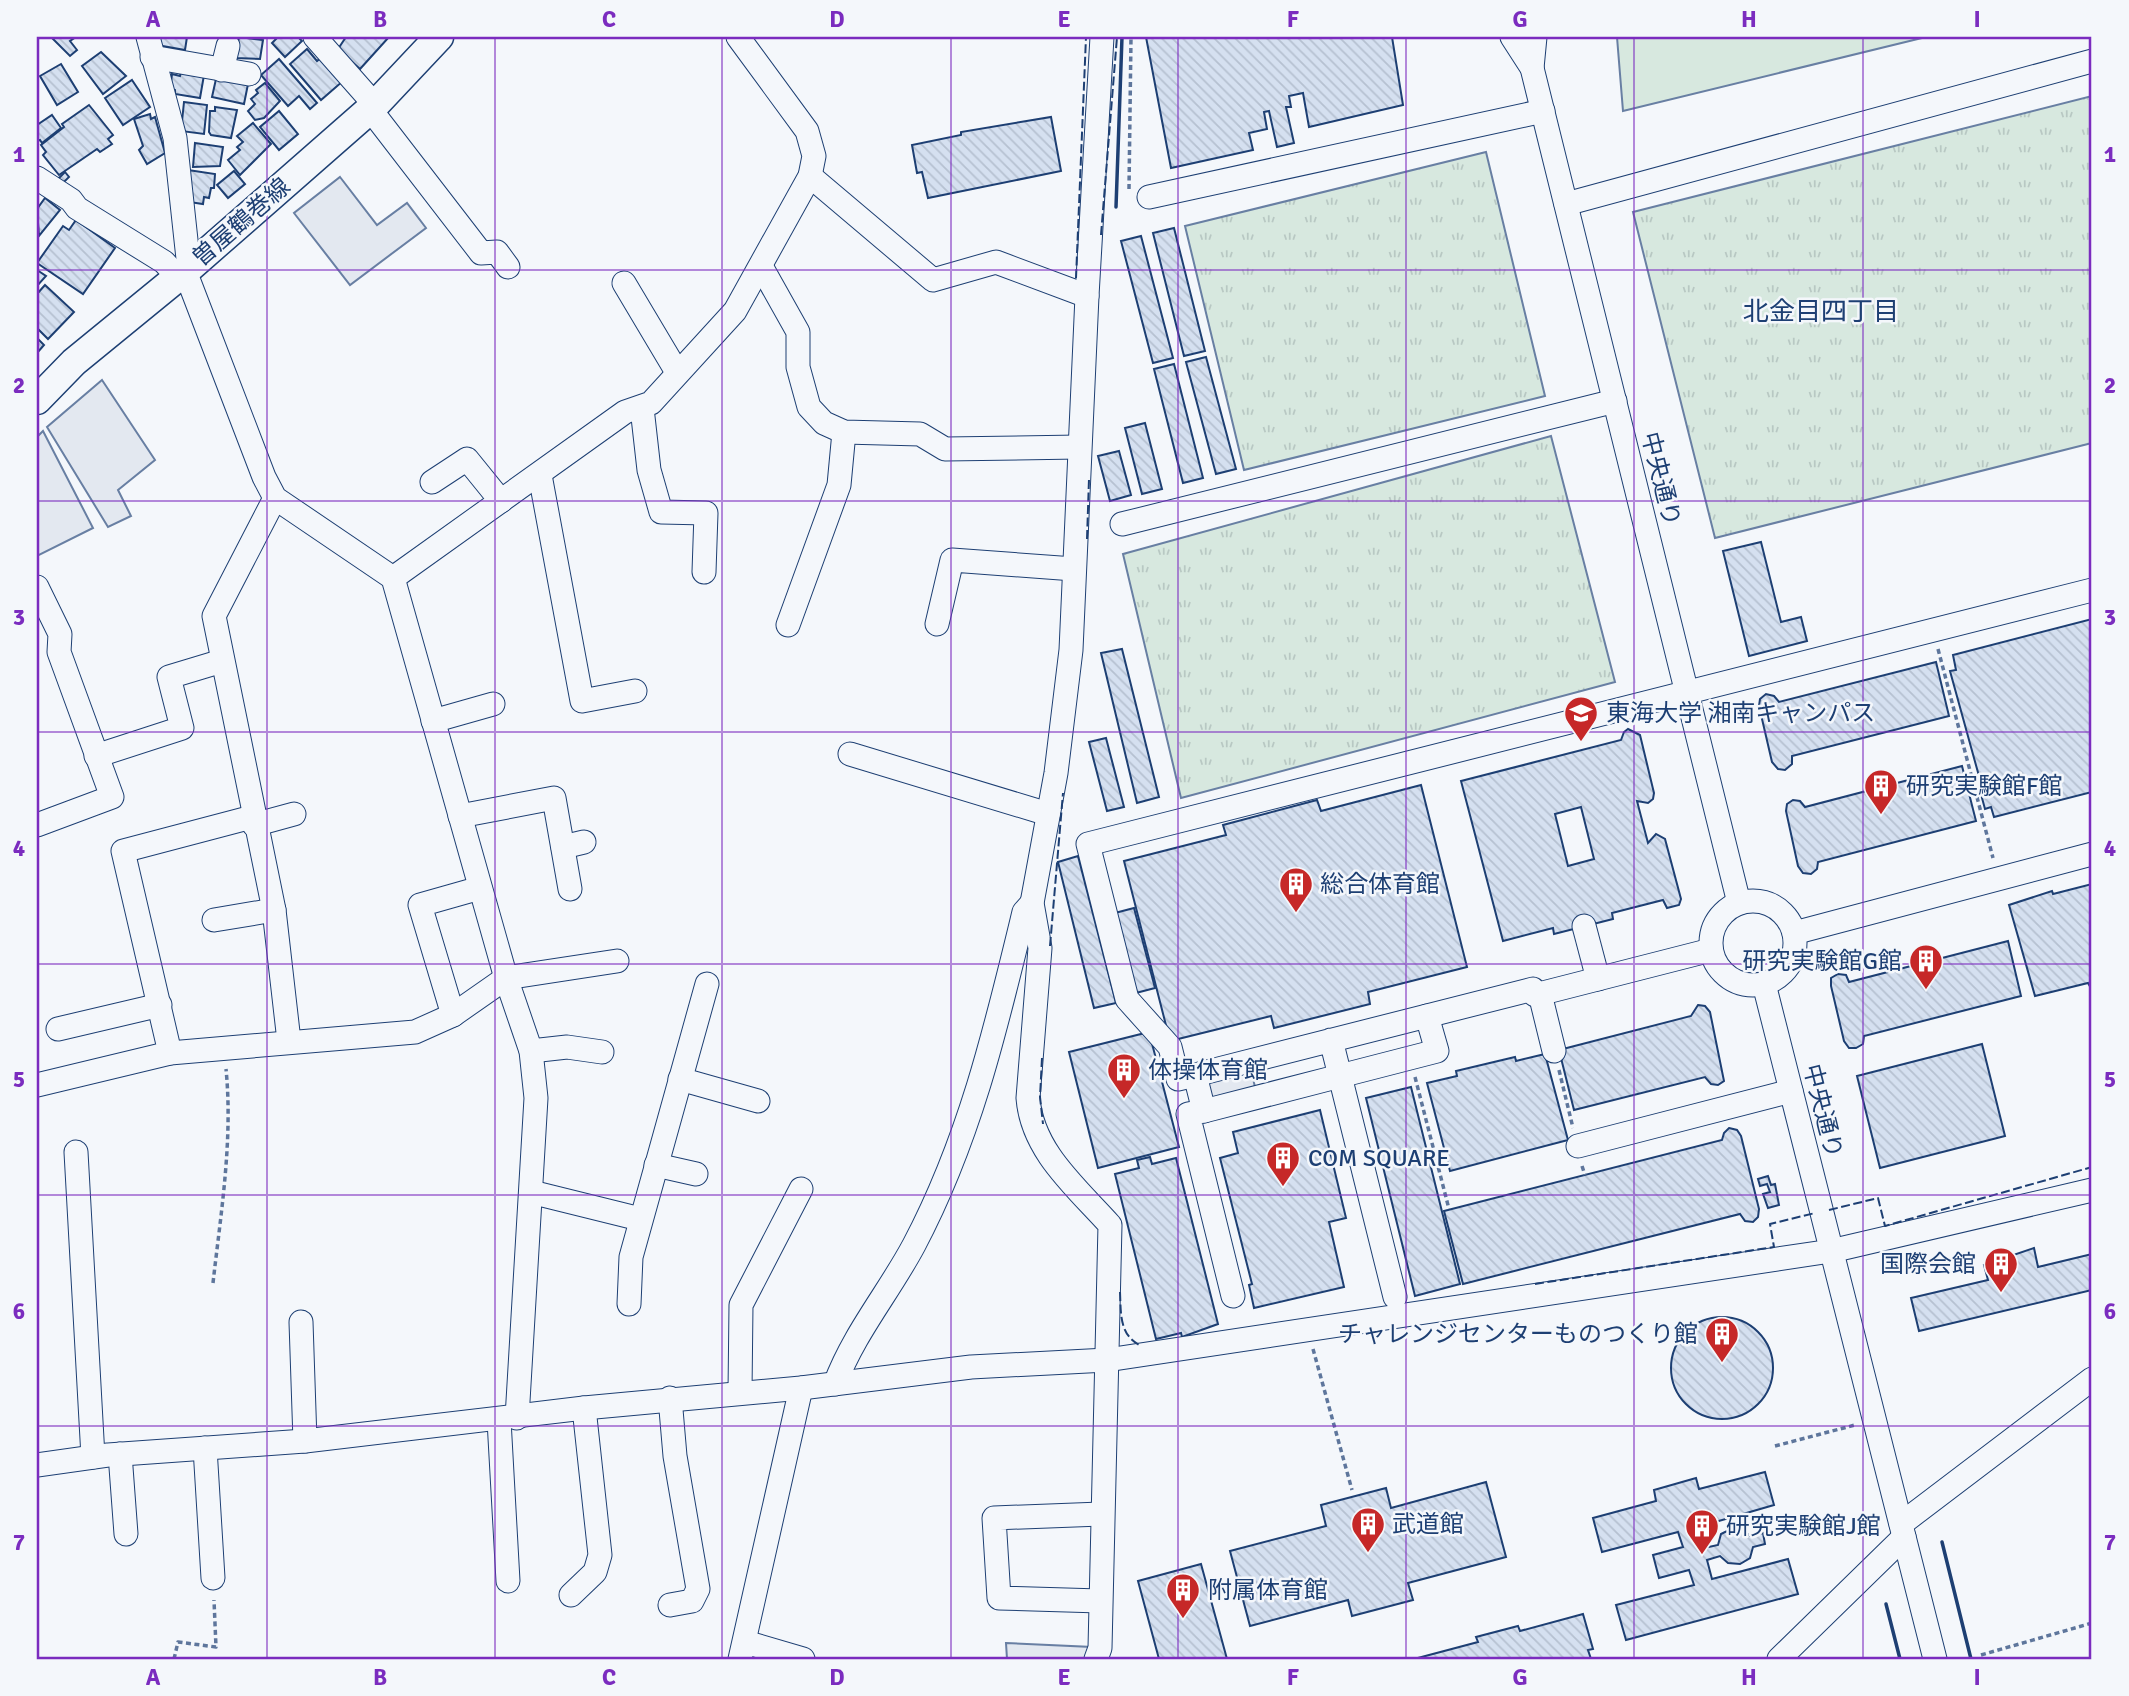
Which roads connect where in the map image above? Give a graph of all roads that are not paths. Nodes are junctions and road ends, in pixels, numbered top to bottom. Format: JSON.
{"nodes":[{"id":1,"x":315,"y":37,"type":"edge"},
{"id":2,"x":738,"y":37,"type":"edge"},
{"id":3,"x":1102,"y":37,"type":"edge"},
{"id":4,"x":1512,"y":37,"type":"edge"},
{"id":5,"x":1535,"y":37,"type":"edge"},
{"id":6,"x":437,"y":38,"type":"edge"},
{"id":7,"x":228,"y":46,"type":"dead end"},
{"id":8,"x":150,"y":47,"type":"edge"},
{"id":9,"x":2092,"y":61,"type":"edge"},
{"id":10,"x":1532,"y":68,"type":"junction"},
{"id":11,"x":222,"y":70,"type":"junction"},
{"id":12,"x":249,"y":74,"type":"dead end"},
{"id":13,"x":373,"y":107,"type":"junction"},
{"id":14,"x":1543,"y":111,"type":"junction"},
{"id":15,"x":810,"y":176,"type":"junction"},
{"id":16,"x":37,"y":178,"type":"edge"},
{"id":17,"x":1149,"y":197,"type":"road end"},
{"id":18,"x":1566,"y":204,"type":"junction"},
{"id":19,"x":761,"y":266,"type":"junction"},
{"id":20,"x":508,"y":267,"type":"dead end"},
{"id":21,"x":184,"y":272,"type":"junction"},
{"id":22,"x":624,"y":283,"type":"dead end"},
{"id":23,"x":1087,"y":296,"type":"junction"},
{"id":24,"x":677,"y":372,"type":"junction"},
{"id":25,"x":37,"y":400,"type":"edge"},
{"id":26,"x":1615,"y":401,"type":"junction"},
{"id":27,"x":642,"y":408,"type":"junction"},
{"id":28,"x":844,"y":432,"type":"junction"},
{"id":29,"x":1079,"y":447,"type":"junction"},
{"id":30,"x":540,"y":475,"type":"junction"},
{"id":31,"x":432,"y":482,"type":"dead end"},
{"id":32,"x":275,"y":498,"type":"junction"},
{"id":33,"x":501,"y":501,"type":"junction"},
{"id":34,"x":1122,"y":524,"type":"dead end"},
{"id":35,"x":1074,"y":569,"type":"junction"},
{"id":36,"x":704,"y":572,"type":"dead end"},
{"id":37,"x":393,"y":578,"type":"junction"},
{"id":38,"x":37,"y":587,"type":"edge"},
{"id":39,"x":2092,"y":590,"type":"edge"},
{"id":40,"x":937,"y":624,"type":"dead end"},
{"id":41,"x":788,"y":625,"type":"dead end"},
{"id":42,"x":222,"y":661,"type":"junction"},
{"id":43,"x":635,"y":691,"type":"dead end"},
{"id":44,"x":1687,"y":693,"type":"junction"},
{"id":45,"x":493,"y":704,"type":"dead end"},
{"id":46,"x":433,"y":721,"type":"junction"},
{"id":47,"x":850,"y":754,"type":"dead end"},
{"id":48,"x":96,"y":756,"type":"junction"},
{"id":49,"x":294,"y":814,"type":"dead end"},
{"id":50,"x":1048,"y":814,"type":"junction"},
{"id":51,"x":460,"y":816,"type":"junction"},
{"id":52,"x":253,"y":821,"type":"junction"},
{"id":53,"x":37,"y":825,"type":"edge"},
{"id":54,"x":2092,"y":855,"type":"edge"},
{"id":55,"x":480,"y":888,"type":"junction"},
{"id":56,"x":570,"y":889,"type":"dead end"},
{"id":57,"x":1032,"y":903,"type":"junction"},
{"id":58,"x":1739,"y":903,"type":"junction"},
{"id":59,"x":274,"y":910,"type":"junction"},
{"id":60,"x":214,"y":920,"type":"dead end"},
{"id":61,"x":1584,"y":926,"type":"dead end"},
{"id":62,"x":1794,"y":933,"type":"junction"},
{"id":63,"x":1711,"y":950,"type":"junction"},
{"id":64,"x":617,"y":961,"type":"dead end"},
{"id":65,"x":506,"y":978,"type":"junction"},
{"id":66,"x":1598,"y":979,"type":"junction"},
{"id":67,"x":707,"y":984,"type":"dead end"},
{"id":68,"x":1764,"y":984,"type":"junction"},
{"id":69,"x":1539,"y":994,"type":"junction"},
{"id":70,"x":160,"y":1005,"type":"junction"},
{"id":71,"x":453,"y":1015,"type":"junction"},
{"id":72,"x":1427,"y":1016,"type":"junction"},
{"id":73,"x":58,"y":1029,"type":"dead end"},
{"id":74,"x":1331,"y":1040,"type":"junction"},
{"id":75,"x":289,"y":1041,"type":"junction"},
{"id":76,"x":531,"y":1051,"type":"junction"},
{"id":77,"x":1554,"y":1051,"type":"road end"},
{"id":78,"x":602,"y":1052,"type":"dead end"},
{"id":79,"x":170,"y":1053,"type":"junction"},
{"id":80,"x":1195,"y":1075,"type":"junction"},
{"id":81,"x":1340,"y":1076,"type":"junction"},
{"id":82,"x":680,"y":1079,"type":"junction"},
{"id":83,"x":37,"y":1085,"type":"edge"},
{"id":84,"x":1791,"y":1091,"type":"junction"},
{"id":85,"x":758,"y":1101,"type":"dead end"},
{"id":86,"x":1204,"y":1111,"type":"junction"},
{"id":87,"x":1578,"y":1146,"type":"road end"},
{"id":88,"x":76,"y":1152,"type":"dead end"},
{"id":89,"x":656,"y":1165,"type":"junction"},
{"id":90,"x":696,"y":1174,"type":"dead end"},
{"id":91,"x":801,"y":1189,"type":"dead end"},
{"id":92,"x":2092,"y":1190,"type":"edge"},
{"id":93,"x":531,"y":1192,"type":"junction"},
{"id":94,"x":640,"y":1219,"type":"junction"},
{"id":95,"x":1831,"y":1251,"type":"junction"},
{"id":96,"x":1233,"y":1296,"type":"dead end"},
{"id":97,"x":1395,"y":1297,"type":"dead end"},
{"id":98,"x":629,"y":1304,"type":"dead end"},
{"id":99,"x":301,"y":1322,"type":"dead end"},
{"id":100,"x":1107,"y":1360,"type":"junction"},
{"id":101,"x":2092,"y":1379,"type":"edge"},
{"id":102,"x":835,"y":1384,"type":"junction"},
{"id":103,"x":801,"y":1388,"type":"junction"},
{"id":104,"x":740,"y":1392,"type":"junction"},
{"id":105,"x":670,"y":1398,"type":"junction"},
{"id":106,"x":584,"y":1408,"type":"junction"},
{"id":107,"x":508,"y":1419,"type":"junction"},
{"id":108,"x":306,"y":1441,"type":"junction"},
{"id":109,"x":205,"y":1448,"type":"junction"},
{"id":110,"x":120,"y":1454,"type":"junction"},
{"id":111,"x":93,"y":1457,"type":"junction"},
{"id":112,"x":37,"y":1465,"type":"edge"},
{"id":113,"x":1101,"y":1514,"type":"junction"},
{"id":114,"x":1902,"y":1530,"type":"junction"},
{"id":115,"x":126,"y":1534,"type":"dead end"},
{"id":116,"x":213,"y":1578,"type":"road end"},
{"id":117,"x":508,"y":1581,"type":"dead end"},
{"id":118,"x":571,"y":1594,"type":"dead end"},
{"id":119,"x":1100,"y":1601,"type":"junction"},
{"id":120,"x":670,"y":1605,"type":"dead end"},
{"id":121,"x":743,"y":1651,"type":"edge"},
{"id":122,"x":803,"y":1659,"type":"edge"},
{"id":123,"x":1096,"y":1659,"type":"edge"},
{"id":124,"x":1779,"y":1659,"type":"edge"},
{"id":125,"x":1935,"y":1659,"type":"edge"}],
"edges":[{"from":1,"to":13,"type":"street"},
{"from":2,"to":15,"type":"street"},
{"from":3,"to":23,"type":"street"},
{"from":4,"to":10,"type":"street"},
{"from":5,"to":10,"type":"street"},
{"from":6,"to":13,"type":"main road","name":"曽屋鶴巻線"},
{"from":7,"to":11,"type":"street"},
{"from":8,"to":11,"type":"street"},
{"from":8,"to":21,"type":"street"},
{"from":9,"to":18,"type":"street"},
{"from":10,"to":14,"type":"street","name":"中央通り"},
{"from":11,"to":12,"type":"street"},
{"from":13,"to":20,"type":"street"},
{"from":13,"to":21,"type":"main road","name":"曽屋鶴巻線"},
{"from":14,"to":17,"type":"street"},
{"from":14,"to":18,"type":"street","name":"中央通り"},
{"from":15,"to":19,"type":"street"},
{"from":15,"to":23,"type":"street"},
{"from":16,"to":21,"type":"street"},
{"from":18,"to":26,"type":"street","name":"中央通り"},
{"from":19,"to":24,"type":"street"},
{"from":19,"to":28,"type":"street"},
{"from":21,"to":25,"type":"main road","name":"曽屋鶴巻線"},
{"from":21,"to":32,"type":"street"},
{"from":22,"to":24,"type":"street"},
{"from":23,"to":29,"type":"street"},
{"from":24,"to":27,"type":"street"},
{"from":26,"to":34,"type":"street"},
{"from":26,"to":44,"type":"street","name":"中央通り"},
{"from":27,"to":30,"type":"street"},
{"from":27,"to":36,"type":"street"},
{"from":28,"to":29,"type":"street"},
{"from":28,"to":41,"type":"street"},
{"from":29,"to":35,"type":"street"},
{"from":30,"to":33,"type":"street"},
{"from":30,"to":43,"type":"street"},
{"from":31,"to":33,"type":"street"},
{"from":32,"to":37,"type":"street"},
{"from":32,"to":42,"type":"street"},
{"from":33,"to":37,"type":"street"},
{"from":35,"to":40,"type":"street"},
{"from":35,"to":50,"type":"street"},
{"from":37,"to":46,"type":"street"},
{"from":38,"to":48,"type":"street"},
{"from":39,"to":44,"type":"street"},
{"from":42,"to":48,"type":"street"},
{"from":42,"to":52,"type":"street"},
{"from":44,"to":58,"type":"street","name":"中央通り"},
{"from":44,"to":80,"type":"street"},
{"from":45,"to":46,"type":"street"},
{"from":46,"to":51,"type":"street"},
{"from":47,"to":50,"type":"street"},
{"from":48,"to":53,"type":"street"},
{"from":49,"to":52,"type":"street"},
{"from":50,"to":57,"type":"street"},
{"from":51,"to":55,"type":"street"},
{"from":51,"to":56,"type":"street"},
{"from":52,"to":59,"type":"street"},
{"from":52,"to":70,"type":"street"},
{"from":54,"to":62,"type":"street"},
{"from":55,"to":65,"type":"street"},
{"from":55,"to":71,"type":"street"},
{"from":57,"to":100,"type":"street"},
{"from":57,"to":102,"type":"street"},
{"from":58,"to":62,"type":"street"},
{"from":58,"to":63,"type":"street"},
{"from":59,"to":60,"type":"street"},
{"from":59,"to":75,"type":"street"},
{"from":61,"to":66,"type":"street"},
{"from":62,"to":68,"type":"street"},
{"from":63,"to":66,"type":"street"},
{"from":63,"to":68,"type":"street"},
{"from":64,"to":65,"type":"street"},
{"from":65,"to":71,"type":"street"},
{"from":65,"to":76,"type":"street"},
{"from":66,"to":69,"type":"street"},
{"from":67,"to":82,"type":"street"},
{"from":68,"to":84,"type":"street","name":"中央通り"},
{"from":69,"to":72,"type":"street"},
{"from":69,"to":77,"type":"street"},
{"from":70,"to":73,"type":"street"},
{"from":70,"to":79,"type":"street"},
{"from":71,"to":75,"type":"street"},
{"from":72,"to":74,"type":"street"},
{"from":72,"to":81,"type":"street"},
{"from":74,"to":80,"type":"street"},
{"from":74,"to":81,"type":"street"},
{"from":75,"to":79,"type":"street"},
{"from":76,"to":78,"type":"street"},
{"from":76,"to":93,"type":"street"},
{"from":79,"to":83,"type":"street"},
{"from":80,"to":86,"type":"street"},
{"from":81,"to":86,"type":"street"},
{"from":81,"to":97,"type":"street"},
{"from":82,"to":85,"type":"street"},
{"from":82,"to":89,"type":"street"},
{"from":84,"to":87,"type":"street"},
{"from":84,"to":95,"type":"street","name":"中央通り"},
{"from":86,"to":96,"type":"street"},
{"from":88,"to":111,"type":"street"},
{"from":89,"to":90,"type":"street"},
{"from":89,"to":94,"type":"street"},
{"from":91,"to":104,"type":"street"},
{"from":92,"to":95,"type":"street"},
{"from":93,"to":94,"type":"street"},
{"from":93,"to":107,"type":"street"},
{"from":94,"to":98,"type":"street"},
{"from":95,"to":100,"type":"street"},
{"from":95,"to":114,"type":"street","name":"中央通り"},
{"from":99,"to":108,"type":"street"},
{"from":100,"to":102,"type":"street"},
{"from":100,"to":113,"type":"street"},
{"from":101,"to":114,"type":"street"},
{"from":102,"to":103,"type":"street"},
{"from":103,"to":104,"type":"street"},
{"from":103,"to":121,"type":"street"},
{"from":104,"to":105,"type":"street"},
{"from":105,"to":106,"type":"street"},
{"from":105,"to":120,"type":"street"},
{"from":106,"to":107,"type":"street"},
{"from":106,"to":118,"type":"street"},
{"from":107,"to":108,"type":"street"},
{"from":107,"to":117,"type":"street"},
{"from":108,"to":109,"type":"street"},
{"from":109,"to":110,"type":"street"},
{"from":109,"to":116,"type":"street"},
{"from":110,"to":111,"type":"street"},
{"from":110,"to":115,"type":"street"},
{"from":111,"to":112,"type":"street"},
{"from":113,"to":119,"type":"street"},
{"from":113,"to":119,"type":"street"},
{"from":114,"to":124,"type":"street"},
{"from":114,"to":125,"type":"street","name":"中央通り"},
{"from":119,"to":123,"type":"street"},
{"from":121,"to":122,"type":"street"}]}
